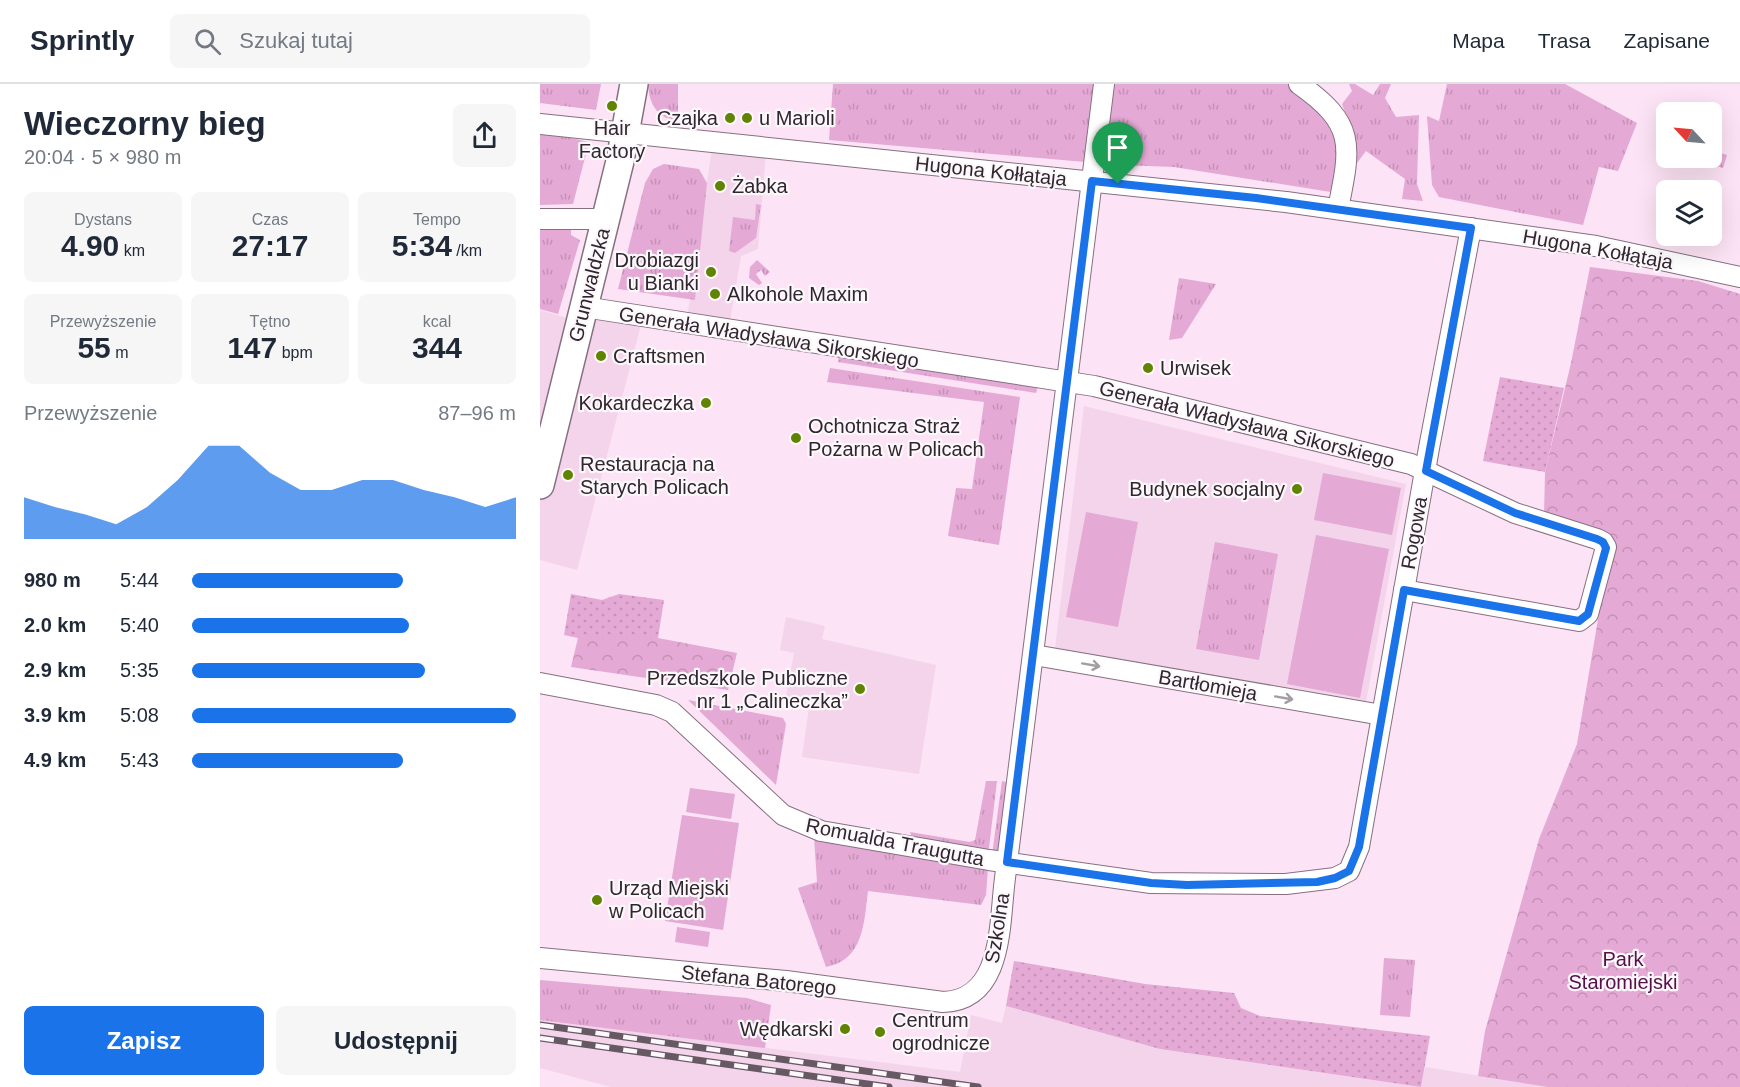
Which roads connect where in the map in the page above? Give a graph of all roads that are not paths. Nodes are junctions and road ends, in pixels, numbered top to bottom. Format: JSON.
{"nodes":[{"id":1,"x":634,"y":84,"type":"edge"},
{"id":2,"x":1104,"y":84,"type":"edge"},
{"id":3,"x":1299,"y":84,"type":"edge"},
{"id":4,"x":540,"y":124,"type":"edge"},
{"id":5,"x":625,"y":133,"type":"junction"},
{"id":6,"x":1092,"y":181,"type":"junction"},
{"id":7,"x":1338,"y":209,"type":"junction"},
{"id":8,"x":540,"y":219,"type":"edge"},
{"id":9,"x":606,"y":219,"type":"junction"},
{"id":10,"x":1471,"y":228,"type":"junction"},
{"id":11,"x":1735,"y":275,"type":"edge"},
{"id":12,"x":584,"y":307,"type":"junction"},
{"id":13,"x":1067,"y":382,"type":"junction"},
{"id":14,"x":1426,"y":471,"type":"junction"},
{"id":15,"x":540,"y":485,"type":"edge"},
{"id":16,"x":1404,"y":590,"type":"junction"},
{"id":17,"x":1585,"y":619,"type":"joint"},
{"id":18,"x":1034,"y":655,"type":"junction"},
{"id":19,"x":540,"y":683,"type":"edge"},
{"id":20,"x":1382,"y":715,"type":"junction"},
{"id":21,"x":1007,"y":862,"type":"junction"},
{"id":22,"x":1349,"y":871,"type":"joint"},
{"id":23,"x":540,"y":958,"type":"edge"},
{"id":24,"x":975,"y":992,"type":"joint"}],
"edges":[{"from":1,"to":5,"type":"main road","name":"Grunwaldzka"},
{"from":2,"to":6,"type":"street","name":"Szkolna"},
{"from":3,"to":7,"type":"street"},
{"from":4,"to":5,"type":"street","name":"Hugona Kołłątaja"},
{"from":5,"to":6,"type":"street","name":"Hugona Kołłątaja"},
{"from":5,"to":9,"type":"main road","name":"Grunwaldzka"},
{"from":6,"to":7,"type":"street","name":"Hugona Kołłątaja"},
{"from":6,"to":13,"type":"street","name":"Szkolna"},
{"from":7,"to":10,"type":"street","name":"Hugona Kołłątaja"},
{"from":8,"to":9,"type":"street"},
{"from":9,"to":12,"type":"main road","name":"Grunwaldzka"},
{"from":10,"to":11,"type":"street","name":"Hugona Kołłątaja"},
{"from":10,"to":14,"type":"street","name":"Rogowa"},
{"from":12,"to":13,"type":"street","name":"Generała Władysława Sikorskiego"},
{"from":12,"to":15,"type":"main road","name":"Grunwaldzka"},
{"from":13,"to":14,"type":"street","name":"Generała Władysława Sikorskiego"},
{"from":13,"to":18,"type":"street","name":"Szkolna"},
{"from":14,"to":16,"type":"street","name":"Rogowa"},
{"from":14,"to":17,"type":"street","name":"Generała Władysława Sikorskiego"},
{"from":16,"to":17,"type":"street","name":"Rogowa"},
{"from":16,"to":20,"type":"street","name":"Rogowa"},
{"from":18,"to":20,"type":"street","name":"Bartłomieja","one_way":true},
{"from":18,"to":21,"type":"street","name":"Szkolna"},
{"from":19,"to":21,"type":"street","name":"Romualda Traugutta"},
{"from":20,"to":22,"type":"street","name":"Rogowa"},
{"from":21,"to":22,"type":"street","name":"Romualda Traugutta"},
{"from":21,"to":24,"type":"street","name":"Szkolna"},
{"from":23,"to":24,"type":"street","name":"Stefana Batorego"}]}
